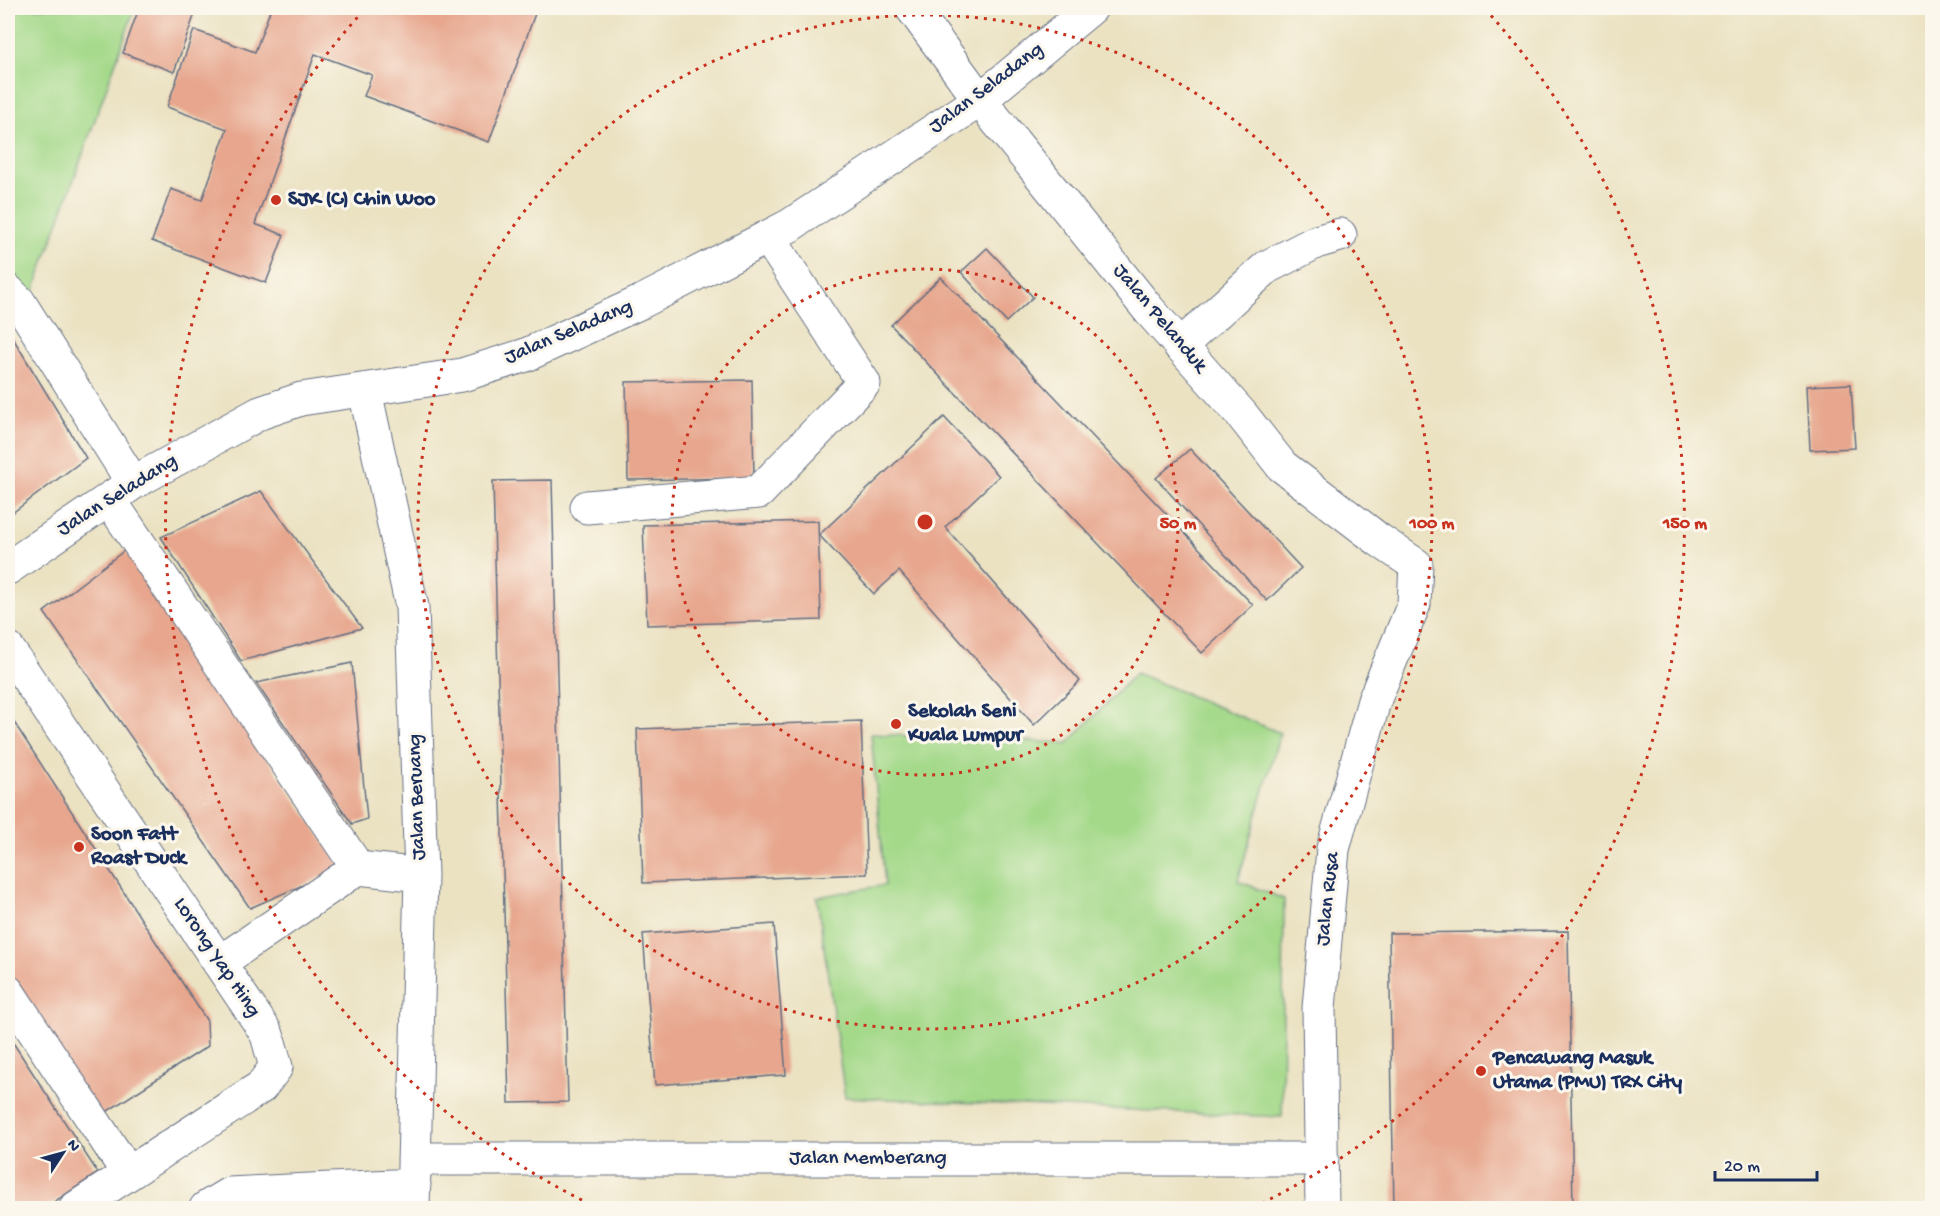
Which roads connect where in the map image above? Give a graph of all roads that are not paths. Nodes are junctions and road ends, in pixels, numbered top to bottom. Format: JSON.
{"nodes":[{"id":1,"x":912,"y":8,"type":"edge"},
{"id":2,"x":1091,"y":8,"type":"edge"},
{"id":3,"x":980,"y":100,"type":"junction"},
{"id":4,"x":1340,"y":235,"type":"dead end"},
{"id":5,"x":768,"y":237,"type":"junction"},
{"id":6,"x":8,"y":291,"type":"edge"},
{"id":7,"x":1180,"y":345,"type":"junction"},
{"id":8,"x":365,"y":391,"type":"junction"},
{"id":9,"x":121,"y":491,"type":"junction"},
{"id":10,"x":587,"y":507,"type":"dead end"},
{"id":11,"x":8,"y":568,"type":"edge"},
{"id":12,"x":1414,"y":604,"type":"joint"},
{"id":13,"x":8,"y":649,"type":"edge"},
{"id":14,"x":358,"y":868,"type":"junction"},
{"id":15,"x":421,"y":874,"type":"junction"},
{"id":16,"x":219,"y":963,"type":"junction"},
{"id":17,"x":8,"y":992,"type":"edge"},
{"id":18,"x":1322,"y":1159,"type":"junction"},
{"id":19,"x":128,"y":1173,"type":"junction"},
{"id":20,"x":414,"y":1184,"type":"edge"},
{"id":21,"x":361,"y":1198,"type":"edge"},
{"id":22,"x":76,"y":1209,"type":"edge"},
{"id":23,"x":206,"y":1209,"type":"edge"},
{"id":24,"x":1322,"y":1209,"type":"edge"}],
"edges":[{"from":1,"to":3,"type":"street","name":"Jalan Pelanduk"},
{"from":2,"to":3,"type":"street","name":"Jalan Seladang"},
{"from":3,"to":5,"type":"street","name":"Jalan Seladang"},
{"from":3,"to":7,"type":"street","name":"Jalan Pelanduk"},
{"from":4,"to":7,"type":"street"},
{"from":5,"to":8,"type":"street","name":"Jalan Seladang"},
{"from":5,"to":10,"type":"street"},
{"from":6,"to":9,"type":"street"},
{"from":7,"to":12,"type":"street","name":"Jalan Pelanduk"},
{"from":8,"to":9,"type":"street","name":"Jalan Seladang"},
{"from":8,"to":15,"type":"street","name":"Jalan Beruang"},
{"from":9,"to":11,"type":"street","name":"Jalan Seladang"},
{"from":9,"to":14,"type":"street"},
{"from":12,"to":18,"type":"street","name":"Jalan Rusa"},
{"from":13,"to":16,"type":"street","name":"Lorong Yap Hing"},
{"from":14,"to":15,"type":"street"},
{"from":14,"to":16,"type":"street"},
{"from":15,"to":20,"type":"street","name":"Jalan Beruang"},
{"from":16,"to":19,"type":"street","name":"Lorong Yap Hing"},
{"from":17,"to":19,"type":"street"},
{"from":18,"to":20,"type":"street","name":"Jalan Memberang"},
{"from":18,"to":24,"type":"street","name":"Jalan Rusa"},
{"from":19,"to":22,"type":"street","name":"Lorong Yap Hing"},
{"from":20,"to":21,"type":"street","name":"Jalan Memberang"},
{"from":21,"to":23,"type":"street","name":"Jalan Memberang"}]}
